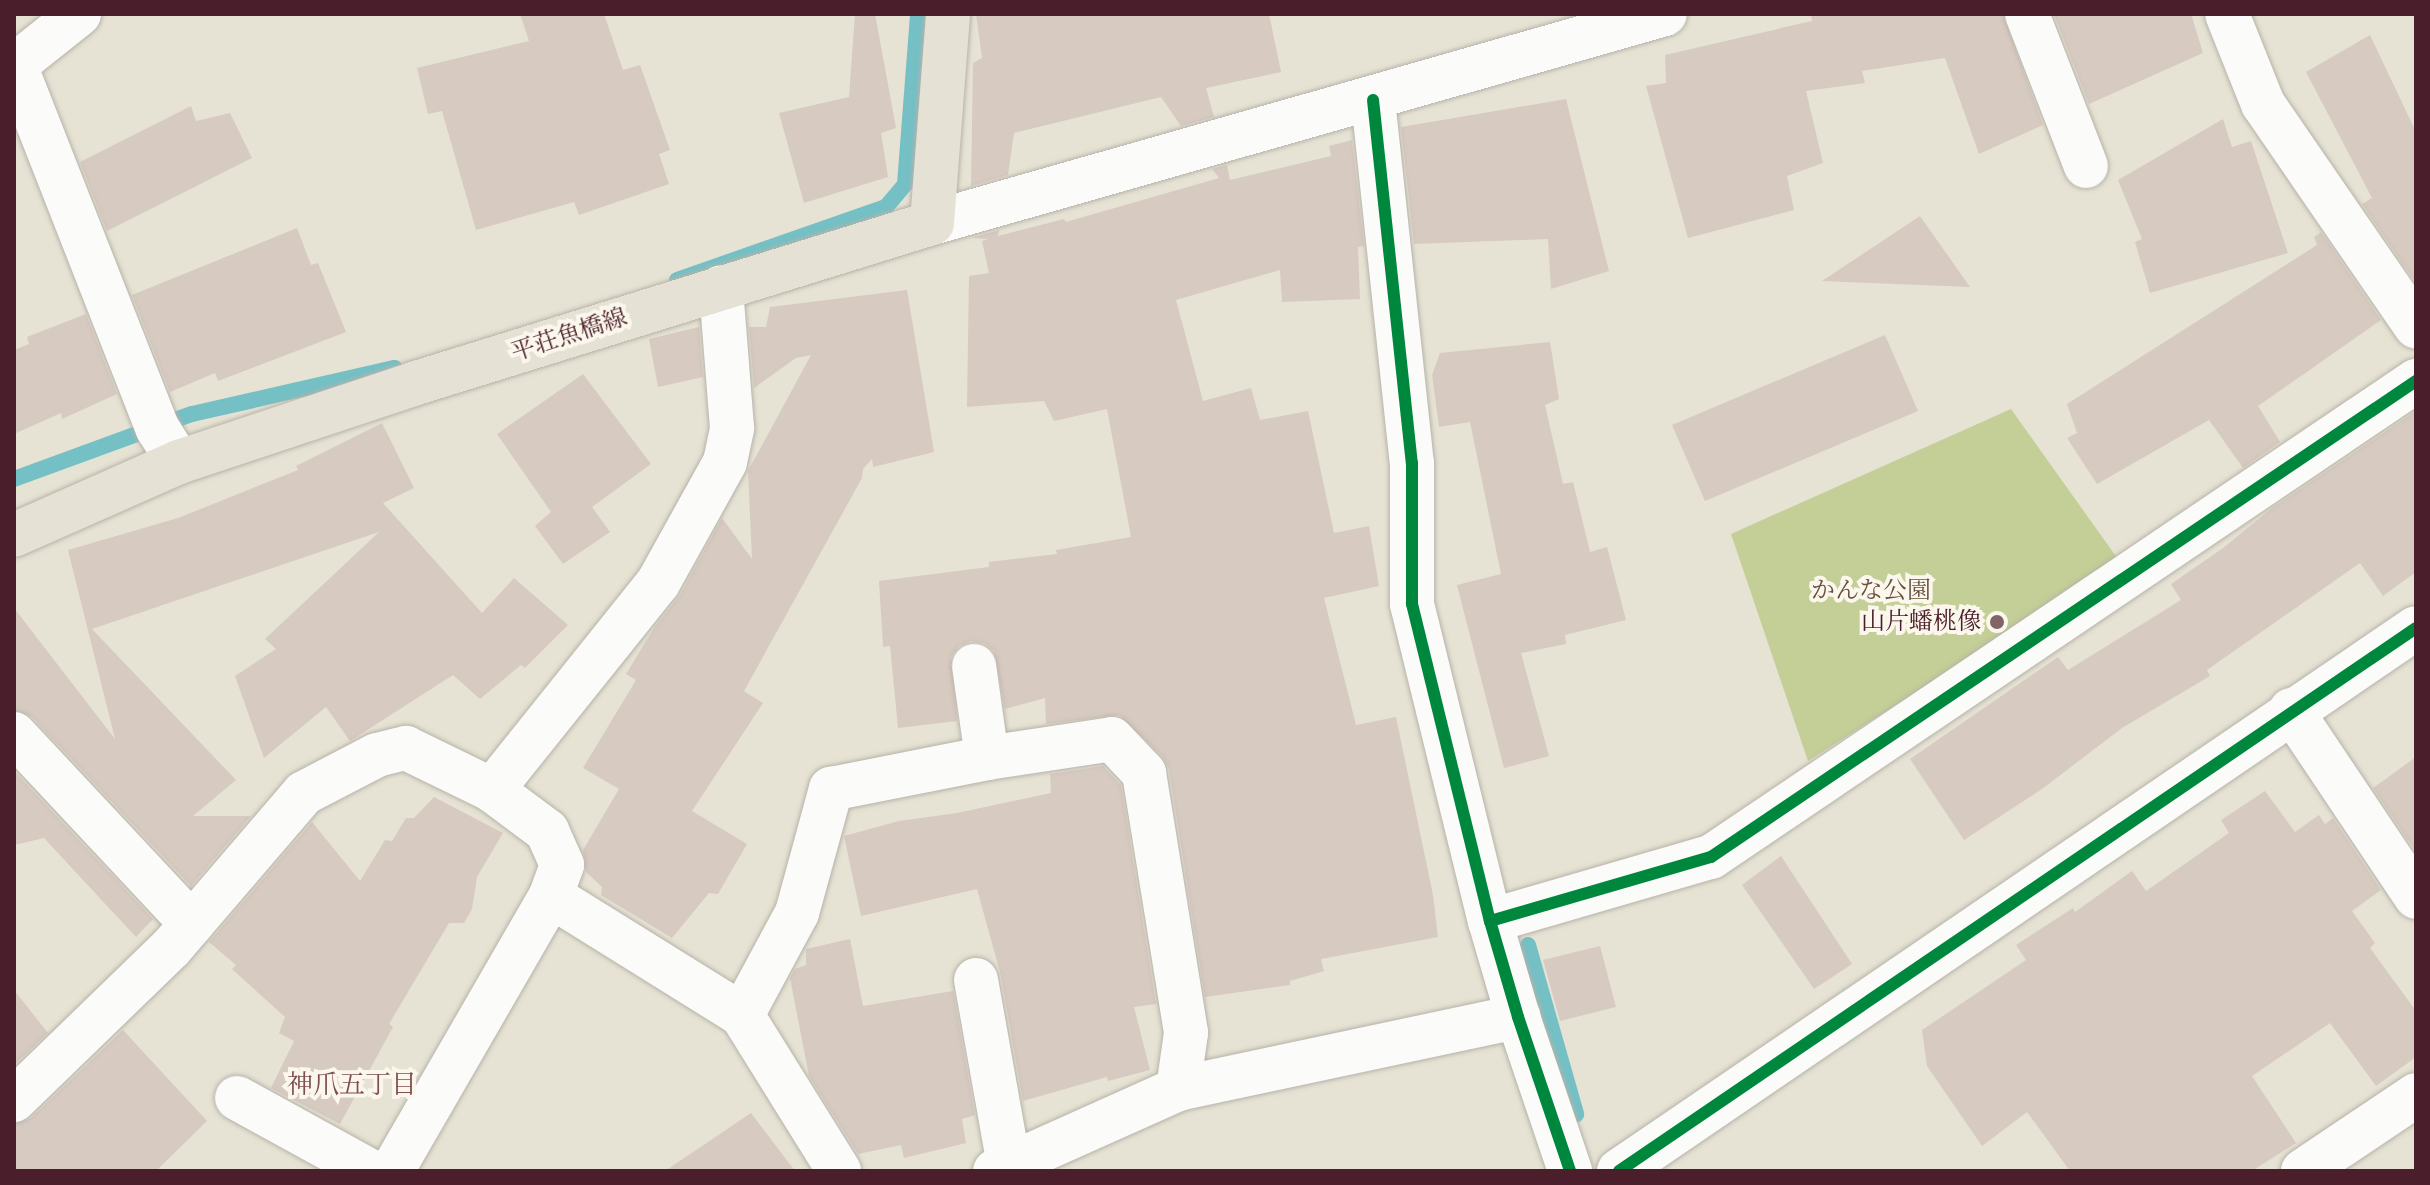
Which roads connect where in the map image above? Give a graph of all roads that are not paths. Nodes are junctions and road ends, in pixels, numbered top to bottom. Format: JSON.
{"nodes":[{"id":1,"x":79,"y":14,"type":"edge"},
{"id":2,"x":948,"y":14,"type":"edge"},
{"id":3,"x":1665,"y":14,"type":"edge"},
{"id":4,"x":2027,"y":14,"type":"edge"},
{"id":5,"x":2227,"y":14,"type":"edge"},
{"id":6,"x":15,"y":66,"type":"edge"},
{"id":7,"x":1373,"y":100,"type":"junction"},
{"id":8,"x":2086,"y":166,"type":"dead end"},
{"id":9,"x":932,"y":223,"type":"junction"},
{"id":10,"x":721,"y":287,"type":"junction"},
{"id":11,"x":2414,"y":321,"type":"edge"},
{"id":12,"x":2416,"y":381,"type":"edge"},
{"id":13,"x":171,"y":449,"type":"junction"},
{"id":14,"x":14,"y":535,"type":"edge"},
{"id":15,"x":2416,"y":628,"type":"edge"},
{"id":16,"x":974,"y":666,"type":"dead end"},
{"id":17,"x":2291,"y":710,"type":"junction"},
{"id":18,"x":14,"y":734,"type":"edge"},
{"id":19,"x":987,"y":758,"type":"junction"},
{"id":20,"x":492,"y":790,"type":"junction"},
{"id":21,"x":551,"y":896,"type":"junction"},
{"id":22,"x":2416,"y":897,"type":"edge"},
{"id":23,"x":1490,"y":921,"type":"junction"},
{"id":24,"x":192,"y":924,"type":"junction"},
{"id":25,"x":976,"y":980,"type":"dead end"},
{"id":26,"x":742,"y":1015,"type":"junction"},
{"id":27,"x":1518,"y":1017,"type":"junction"},
{"id":28,"x":1178,"y":1089,"type":"junction"},
{"id":29,"x":2416,"y":1095,"type":"edge"},
{"id":30,"x":237,"y":1098,"type":"dead end"},
{"id":31,"x":14,"y":1100,"type":"edge"},
{"id":32,"x":1002,"y":1168,"type":"edge"},
{"id":33,"x":370,"y":1171,"type":"edge"},
{"id":34,"x":392,"y":1171,"type":"edge"},
{"id":35,"x":839,"y":1171,"type":"edge"},
{"id":36,"x":1570,"y":1171,"type":"edge"},
{"id":37,"x":1619,"y":1171,"type":"edge"},
{"id":38,"x":2303,"y":1171,"type":"edge"}],
"edges":[{"from":1,"to":6,"type":"street"},
{"from":2,"to":9,"type":"main road"},
{"from":3,"to":7,"type":"street"},
{"from":4,"to":8,"type":"street"},
{"from":5,"to":11,"type":"street"},
{"from":6,"to":13,"type":"street"},
{"from":7,"to":9,"type":"street"},
{"from":7,"to":23,"type":"street"},
{"from":9,"to":10,"type":"main road","name":"平荘魚橋線"},
{"from":10,"to":13,"type":"main road","name":"平荘魚橋線"},
{"from":10,"to":20,"type":"street"},
{"from":12,"to":23,"type":"street"},
{"from":13,"to":14,"type":"main road","name":"平荘魚橋線"},
{"from":15,"to":17,"type":"street"},
{"from":16,"to":19,"type":"street"},
{"from":17,"to":22,"type":"street"},
{"from":17,"to":37,"type":"street"},
{"from":18,"to":24,"type":"street"},
{"from":19,"to":26,"type":"street"},
{"from":19,"to":28,"type":"street"},
{"from":20,"to":21,"type":"street"},
{"from":20,"to":24,"type":"street"},
{"from":21,"to":26,"type":"street"},
{"from":21,"to":34,"type":"street"},
{"from":23,"to":27,"type":"street"},
{"from":24,"to":31,"type":"street"},
{"from":25,"to":32,"type":"street"},
{"from":26,"to":35,"type":"street"},
{"from":27,"to":28,"type":"street"},
{"from":27,"to":36,"type":"street"},
{"from":28,"to":32,"type":"street"},
{"from":29,"to":38,"type":"street"},
{"from":30,"to":33,"type":"street"}]}
